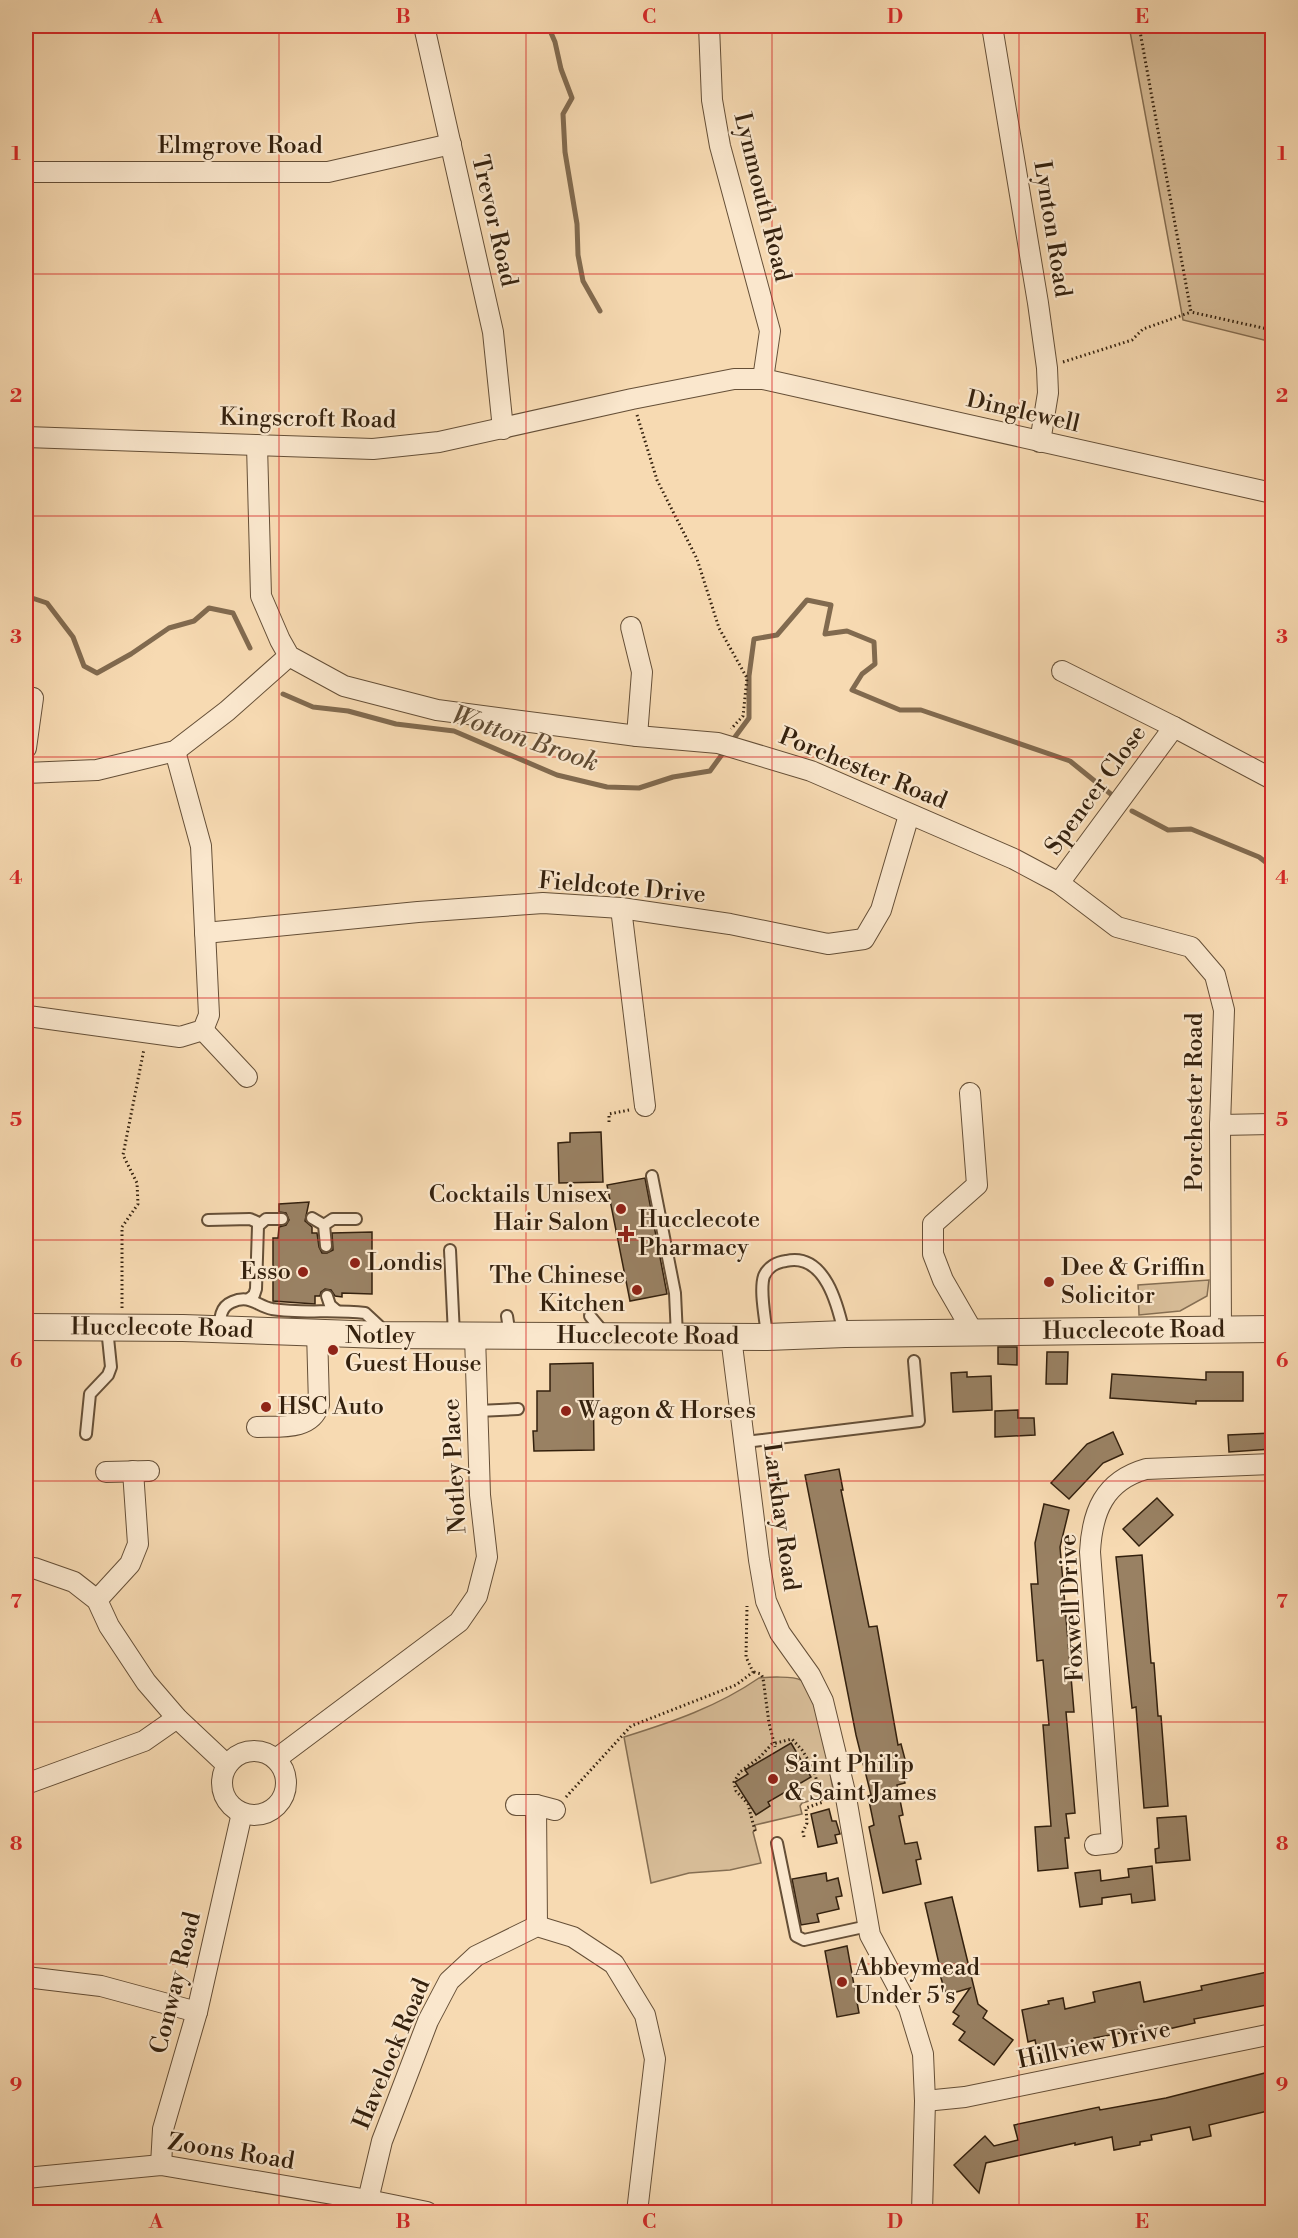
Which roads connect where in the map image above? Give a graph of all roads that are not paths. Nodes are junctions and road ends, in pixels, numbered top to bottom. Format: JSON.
{"nodes":[{"id":1,"x":424,"y":26,"type":"edge"},
{"id":2,"x":709,"y":26,"type":"edge"},
{"id":3,"x":992,"y":26,"type":"edge"},
{"id":4,"x":451,"y":144,"type":"junction"},
{"id":5,"x":26,"y":172,"type":"edge"},
{"id":6,"x":763,"y":379,"type":"junction"},
{"id":7,"x":503,"y":429,"type":"junction"},
{"id":8,"x":26,"y":437,"type":"edge"},
{"id":9,"x":1040,"y":442,"type":"junction"},
{"id":10,"x":257,"y":445,"type":"junction"},
{"id":11,"x":1272,"y":493,"type":"edge"},
{"id":12,"x":631,"y":627,"type":"dead end"},
{"id":13,"x":289,"y":656,"type":"junction"},
{"id":14,"x":1062,"y":671,"type":"dead end"},
{"id":15,"x":33,"y":698,"type":"dead end"},
{"id":16,"x":1174,"y":727,"type":"junction"},
{"id":17,"x":637,"y":736,"type":"junction"},
{"id":18,"x":26,"y":748,"type":"edge"},
{"id":19,"x":175,"y":751,"type":"junction"},
{"id":20,"x":26,"y":773,"type":"edge"},
{"id":21,"x":1272,"y":779,"type":"edge"},
{"id":22,"x":909,"y":815,"type":"junction"},
{"id":23,"x":1059,"y":883,"type":"junction"},
{"id":24,"x":621,"y":908,"type":"junction"},
{"id":25,"x":205,"y":933,"type":"junction"},
{"id":26,"x":26,"y":1013,"type":"edge"},
{"id":27,"x":203,"y":1030,"type":"junction"},
{"id":28,"x":247,"y":1077,"type":"dead end"},
{"id":29,"x":970,"y":1093,"type":"dead end"},
{"id":30,"x":645,"y":1106,"type":"road end"},
{"id":31,"x":1272,"y":1124,"type":"edge"},
{"id":32,"x":1220,"y":1125,"type":"junction"},
{"id":33,"x":652,"y":1176,"type":"dead end"},
{"id":34,"x":312,"y":1218,"type":"dead end"},
{"id":35,"x":282,"y":1219,"type":"dead end"},
{"id":36,"x":356,"y":1219,"type":"dead end"},
{"id":37,"x":208,"y":1220,"type":"dead end"},
{"id":38,"x":260,"y":1223,"type":"junction"},
{"id":39,"x":324,"y":1225,"type":"junction"},
{"id":40,"x":327,"y":1246,"type":"dead end"},
{"id":41,"x":450,"y":1250,"type":"dead end"},
{"id":42,"x":327,"y":1296,"type":"dead end"},
{"id":43,"x":249,"y":1299,"type":"junction"},
{"id":44,"x":337,"y":1311,"type":"junction"},
{"id":45,"x":590,"y":1316,"type":"dead end"},
{"id":46,"x":115,"y":1318,"type":"junction"},
{"id":47,"x":26,"y":1327,"type":"edge"},
{"id":48,"x":1272,"y":1329,"type":"edge"},
{"id":49,"x":220,"y":1330,"type":"junction"},
{"id":50,"x":1221,"y":1330,"type":"junction"},
{"id":51,"x":317,"y":1331,"type":"junction"},
{"id":52,"x":972,"y":1332,"type":"junction"},
{"id":53,"x":844,"y":1334,"type":"junction"},
{"id":54,"x":382,"y":1335,"type":"junction"},
{"id":55,"x":464,"y":1336,"type":"junction"},
{"id":56,"x":606,"y":1336,"type":"junction"},
{"id":57,"x":677,"y":1336,"type":"junction"},
{"id":58,"x":731,"y":1337,"type":"junction"},
{"id":59,"x":767,"y":1337,"type":"junction"},
{"id":60,"x":914,"y":1361,"type":"dead end"},
{"id":61,"x":518,"y":1409,"type":"dead end"},
{"id":62,"x":478,"y":1411,"type":"junction"},
{"id":63,"x":257,"y":1427,"type":"dead end"},
{"id":64,"x":86,"y":1434,"type":"dead end"},
{"id":65,"x":744,"y":1442,"type":"junction"},
{"id":66,"x":1272,"y":1464,"type":"edge"},
{"id":67,"x":106,"y":1472,"type":"dead end"},
{"id":68,"x":26,"y":1568,"type":"edge"},
{"id":69,"x":97,"y":1600,"type":"junction"},
{"id":70,"x":177,"y":1718,"type":"junction"},
{"id":71,"x":276,"y":1759,"type":"junction"},
{"id":72,"x":227,"y":1765,"type":"junction"},
{"id":73,"x":26,"y":1784,"type":"edge"},
{"id":74,"x":536,"y":1807,"type":"road end"},
{"id":75,"x":242,"y":1813,"type":"junction"},
{"id":76,"x":777,"y":1843,"type":"dead end"},
{"id":77,"x":1112,"y":1843,"type":"dead end"},
{"id":78,"x":537,"y":1926,"type":"junction"},
{"id":79,"x":868,"y":1926,"type":"junction"},
{"id":80,"x":26,"y":1977,"type":"edge"},
{"id":81,"x":197,"y":2012,"type":"junction"},
{"id":82,"x":1272,"y":2034,"type":"edge"},
{"id":83,"x":925,"y":2101,"type":"junction"},
{"id":84,"x":161,"y":2165,"type":"junction"},
{"id":85,"x":26,"y":2178,"type":"edge"},
{"id":86,"x":368,"y":2200,"type":"junction"},
{"id":87,"x":427,"y":2212,"type":"edge"},
{"id":88,"x":637,"y":2212,"type":"edge"},
{"id":89,"x":922,"y":2212,"type":"edge"}],
"edges":[{"from":1,"to":4,"type":"street","name":"Trevor Road"},
{"from":2,"to":6,"type":"street","name":"Lynmouth Road"},
{"from":3,"to":9,"type":"street","name":"Lynton Road"},
{"from":4,"to":5,"type":"street","name":"Elmgrove Road"},
{"from":4,"to":7,"type":"street","name":"Trevor Road"},
{"from":6,"to":7,"type":"street","name":"Kingscroft Road"},
{"from":6,"to":9,"type":"street","name":"Dinglewell"},
{"from":7,"to":10,"type":"street","name":"Kingscroft Road"},
{"from":8,"to":10,"type":"street","name":"Kingscroft Road"},
{"from":9,"to":11,"type":"street","name":"Dinglewell"},
{"from":10,"to":13,"type":"street"},
{"from":12,"to":17,"type":"street"},
{"from":13,"to":17,"type":"street","name":"Porchester Road"},
{"from":13,"to":19,"type":"street"},
{"from":14,"to":16,"type":"street","name":"Spencer Close"},
{"from":15,"to":18,"type":"street"},
{"from":16,"to":21,"type":"street","name":"Spencer Close"},
{"from":16,"to":23,"type":"street","name":"Spencer Close"},
{"from":17,"to":22,"type":"street","name":"Porchester Road"},
{"from":19,"to":20,"type":"street"},
{"from":19,"to":25,"type":"street"},
{"from":22,"to":23,"type":"street","name":"Porchester Road"},
{"from":22,"to":24,"type":"street","name":"Fieldcote Drive"},
{"from":23,"to":32,"type":"street","name":"Porchester Road"},
{"from":24,"to":25,"type":"street","name":"Fieldcote Drive"},
{"from":24,"to":30,"type":"street"},
{"from":25,"to":27,"type":"street"},
{"from":26,"to":27,"type":"street"},
{"from":27,"to":28,"type":"street"},
{"from":29,"to":52,"type":"street"},
{"from":31,"to":32,"type":"street"},
{"from":32,"to":50,"type":"street","name":"Porchester Road"},
{"from":33,"to":57,"type":"lane"},
{"from":34,"to":39,"type":"lane"},
{"from":35,"to":38,"type":"lane"},
{"from":36,"to":39,"type":"lane"},
{"from":37,"to":38,"type":"lane"},
{"from":38,"to":43,"type":"lane"},
{"from":39,"to":40,"type":"lane"},
{"from":41,"to":55,"type":"lane"},
{"from":42,"to":44,"type":"lane"},
{"from":43,"to":44,"type":"lane"},
{"from":43,"to":49,"type":"lane"},
{"from":44,"to":54,"type":"lane"},
{"from":45,"to":56,"type":"lane"},
{"from":46,"to":47,"type":"street","name":"Hucclecote Road"},
{"from":46,"to":49,"type":"street","name":"Hucclecote Road"},
{"from":46,"to":64,"type":"lane"},
{"from":48,"to":50,"type":"street","name":"Hucclecote Road"},
{"from":49,"to":51,"type":"street","name":"Hucclecote Road"},
{"from":50,"to":52,"type":"street","name":"Hucclecote Road"},
{"from":51,"to":54,"type":"street","name":"Hucclecote Road"},
{"from":51,"to":63,"type":"street"},
{"from":52,"to":53,"type":"street","name":"Hucclecote Road"},
{"from":53,"to":59,"type":"street","name":"Hucclecote Road"},
{"from":53,"to":59,"type":"lane"},
{"from":54,"to":55,"type":"street","name":"Hucclecote Road"},
{"from":55,"to":56,"type":"street","name":"Hucclecote Road"},
{"from":55,"to":62,"type":"street","name":"Notley Place"},
{"from":56,"to":57,"type":"street","name":"Hucclecote Road"},
{"from":57,"to":58,"type":"street","name":"Hucclecote Road"},
{"from":58,"to":59,"type":"street","name":"Hucclecote Road"},
{"from":58,"to":65,"type":"street","name":"Larkhay Road"},
{"from":60,"to":65,"type":"lane"},
{"from":61,"to":62,"type":"lane"},
{"from":62,"to":71,"type":"street","name":"Notley Place"},
{"from":65,"to":79,"type":"street","name":"Larkhay Road"},
{"from":66,"to":77,"type":"street","name":"Foxwell Drive"},
{"from":67,"to":69,"type":"street"},
{"from":68,"to":69,"type":"street"},
{"from":69,"to":70,"type":"street"},
{"from":70,"to":72,"type":"street"},
{"from":70,"to":73,"type":"street"},
{"from":71,"to":72,"type":"street"},
{"from":71,"to":75,"type":"street"},
{"from":72,"to":75,"type":"street"},
{"from":74,"to":78,"type":"street"},
{"from":75,"to":81,"type":"street","name":"Conway Road"},
{"from":76,"to":79,"type":"lane"},
{"from":78,"to":86,"type":"street","name":"Havelock Road"},
{"from":78,"to":88,"type":"street"},
{"from":79,"to":83,"type":"street","name":"Larkhay Road"},
{"from":80,"to":81,"type":"street"},
{"from":81,"to":84,"type":"street","name":"Conway Road"},
{"from":82,"to":83,"type":"street","name":"Hillview Drive"},
{"from":83,"to":89,"type":"street","name":"Larkhay Road"},
{"from":84,"to":85,"type":"street","name":"Zoons Road"},
{"from":84,"to":86,"type":"street","name":"Zoons Road"},
{"from":86,"to":87,"type":"street","name":"Zoons Road"}]}
